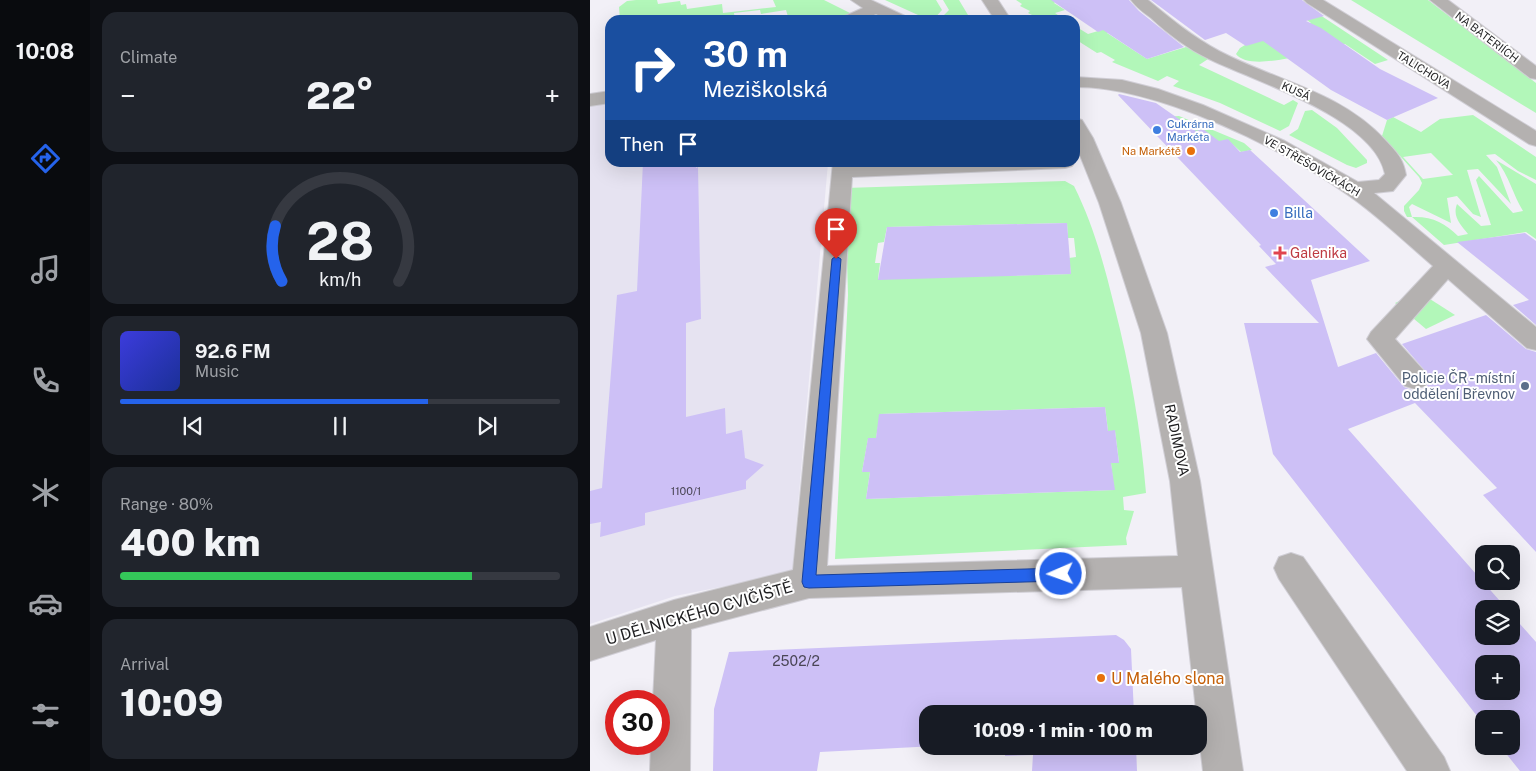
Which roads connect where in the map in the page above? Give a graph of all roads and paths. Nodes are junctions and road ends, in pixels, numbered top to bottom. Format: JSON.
{"nodes":[{"id":1,"x":860,"y":0,"type":"edge"},
{"id":2,"x":990,"y":0,"type":"edge"},
{"id":3,"x":1139,"y":0,"type":"edge"},
{"id":4,"x":1312,"y":0,"type":"edge"},
{"id":5,"x":1438,"y":0,"type":"edge"},
{"id":6,"x":876,"y":8,"type":"junction"},
{"id":7,"x":860,"y":15,"type":"edge"},
{"id":8,"x":891,"y":15,"type":"edge"},
{"id":9,"x":1000,"y":15,"type":"edge"},
{"id":10,"x":1536,"y":74,"type":"edge"},
{"id":11,"x":1080,"y":82,"type":"edge"},
{"id":12,"x":605,"y":98,"type":"edge"},
{"id":13,"x":590,"y":100,"type":"edge"},
{"id":14,"x":1080,"y":132,"type":"edge"},
{"id":15,"x":1536,"y":140,"type":"edge"},
{"id":16,"x":1084,"y":161,"type":"edge"},
{"id":17,"x":843,"y":167,"type":"edge"},
{"id":18,"x":1354,"y":189,"type":"junction"},
{"id":19,"x":1447,"y":265,"type":"junction"},
{"id":20,"x":1536,"y":341,"type":"edge"},
{"id":21,"x":1415,"y":379,"type":"dead end"},
{"id":22,"x":1290,"y":568,"type":"dead end"},
{"id":23,"x":1197,"y":571,"type":"junction"},
{"id":24,"x":809,"y":582,"type":"junction"},
{"id":25,"x":674,"y":617,"type":"junction"},
{"id":26,"x":590,"y":644,"type":"edge"},
{"id":27,"x":670,"y":771,"type":"edge"},
{"id":28,"x":1223,"y":771,"type":"edge"},
{"id":29,"x":1429,"y":771,"type":"edge"}],
"edges":[{"from":1,"to":6,"type":"street"},
{"from":2,"to":9,"type":"street"},
{"from":3,"to":18,"type":"street","name":"KUSÁ"},
{"from":4,"to":15,"type":"street","name":"TALICHOVA"},
{"from":5,"to":10,"type":"street","name":"NA BATERIÍCH"},
{"from":6,"to":7,"type":"street"},
{"from":6,"to":8,"type":"street"},
{"from":11,"to":18,"type":"street","name":"VE STŘEŠOVIČKÁCH"},
{"from":12,"to":13,"type":"street"},
{"from":14,"to":16,"type":"street","name":"RADIMOVA"},
{"from":16,"to":23,"type":"street","name":"RADIMOVA"},
{"from":17,"to":24,"type":"street"},
{"from":18,"to":19,"type":"street","name":"VE STŘEŠOVIČKÁCH"},
{"from":19,"to":20,"type":"street","name":"VE STŘEŠOVIČKÁCH"},
{"from":19,"to":21,"type":"street"},
{"from":22,"to":29,"type":"street"},
{"from":23,"to":24,"type":"street","name":"U DĚLNICKÉHO CVIČIŠTĚ"},
{"from":23,"to":28,"type":"street","name":"RADIMOVA"},
{"from":24,"to":25,"type":"street","name":"U DĚLNICKÉHO CVIČIŠTĚ"},
{"from":25,"to":26,"type":"street","name":"U DĚLNICKÉHO CVIČIŠTĚ"},
{"from":25,"to":27,"type":"street"}]}
